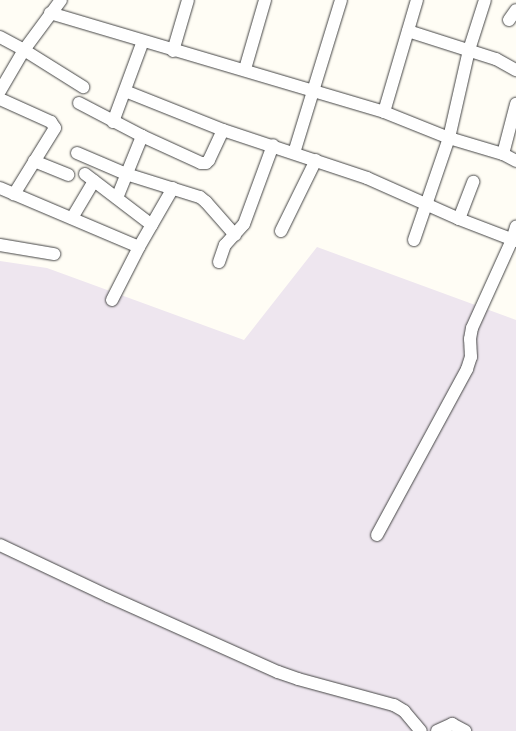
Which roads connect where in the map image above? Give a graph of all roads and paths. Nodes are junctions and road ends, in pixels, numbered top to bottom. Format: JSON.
{"nodes":[{"id":1,"x":61,"y":0,"type":"edge"},
{"id":2,"x":188,"y":0,"type":"edge"},
{"id":3,"x":265,"y":0,"type":"edge"},
{"id":4,"x":341,"y":0,"type":"edge"},
{"id":5,"x":417,"y":0,"type":"edge"},
{"id":6,"x":485,"y":0,"type":"edge"},
{"id":7,"x":516,"y":10,"type":"edge"},
{"id":8,"x":50,"y":13,"type":"junction"},
{"id":9,"x":509,"y":20,"type":"dead end"},
{"id":10,"x":408,"y":31,"type":"junction"},
{"id":11,"x":0,"y":37,"type":"edge"},
{"id":12,"x":143,"y":41,"type":"junction"},
{"id":13,"x":24,"y":50,"type":"junction"},
{"id":14,"x":469,"y":50,"type":"junction"},
{"id":15,"x":173,"y":51,"type":"junction"},
{"id":16,"x":244,"y":69,"type":"junction"},
{"id":17,"x":516,"y":70,"type":"edge"},
{"id":18,"x":83,"y":87,"type":"dead end"},
{"id":19,"x":124,"y":90,"type":"junction"},
{"id":20,"x":0,"y":91,"type":"edge"},
{"id":21,"x":314,"y":91,"type":"junction"},
{"id":22,"x":0,"y":99,"type":"edge"},
{"id":23,"x":80,"y":103,"type":"dead end"},
{"id":24,"x":516,"y":104,"type":"edge"},
{"id":25,"x":384,"y":112,"type":"junction"},
{"id":26,"x":113,"y":122,"type":"junction"},
{"id":27,"x":223,"y":130,"type":"junction"},
{"id":28,"x":142,"y":136,"type":"junction"},
{"id":29,"x":449,"y":138,"type":"junction"},
{"id":30,"x":273,"y":145,"type":"junction"},
{"id":31,"x":77,"y":153,"type":"dead end"},
{"id":32,"x":294,"y":153,"type":"junction"},
{"id":33,"x":503,"y":154,"type":"junction"},
{"id":34,"x":316,"y":160,"type":"junction"},
{"id":35,"x":34,"y":161,"type":"junction"},
{"id":36,"x":516,"y":161,"type":"edge"},
{"id":37,"x":126,"y":174,"type":"junction"},
{"id":38,"x":68,"y":175,"type":"dead end"},
{"id":39,"x":473,"y":182,"type":"dead end"},
{"id":40,"x":0,"y":188,"type":"edge"},
{"id":41,"x":173,"y":188,"type":"junction"},
{"id":42,"x":14,"y":194,"type":"junction"},
{"id":43,"x":117,"y":198,"type":"junction"},
{"id":44,"x":425,"y":204,"type":"junction"},
{"id":45,"x":72,"y":218,"type":"junction"},
{"id":46,"x":459,"y":219,"type":"junction"},
{"id":47,"x":152,"y":225,"type":"junction"},
{"id":48,"x":516,"y":227,"type":"edge"},
{"id":49,"x":281,"y":231,"type":"dead end"},
{"id":50,"x":235,"y":235,"type":"junction"},
{"id":51,"x":414,"y":240,"type":"dead end"},
{"id":52,"x":514,"y":240,"type":"edge"},
{"id":53,"x":0,"y":246,"type":"edge"},
{"id":54,"x":139,"y":247,"type":"junction"},
{"id":55,"x":54,"y":254,"type":"dead end"},
{"id":56,"x":218,"y":262,"type":"dead end"},
{"id":57,"x":112,"y":300,"type":"dead end"},
{"id":58,"x":377,"y":535,"type":"dead end"},
{"id":59,"x":0,"y":544,"type":"edge"},
{"id":60,"x":421,"y":731,"type":"edge"},
{"id":61,"x":437,"y":731,"type":"edge"},
{"id":62,"x":465,"y":731,"type":"edge"}],
"edges":[{"from":1,"to":8,"type":"street"},
{"from":2,"to":15,"type":"street"},
{"from":3,"to":16,"type":"street"},
{"from":4,"to":21,"type":"street"},
{"from":5,"to":10,"type":"street"},
{"from":6,"to":14,"type":"street"},
{"from":7,"to":9,"type":"street"},
{"from":8,"to":12,"type":"street"},
{"from":8,"to":13,"type":"street"},
{"from":10,"to":14,"type":"street"},
{"from":10,"to":25,"type":"street"},
{"from":11,"to":13,"type":"street"},
{"from":12,"to":15,"type":"street"},
{"from":12,"to":19,"type":"street"},
{"from":13,"to":18,"type":"street"},
{"from":13,"to":20,"type":"street"},
{"from":14,"to":17,"type":"street"},
{"from":14,"to":29,"type":"street"},
{"from":15,"to":16,"type":"street"},
{"from":16,"to":21,"type":"street"},
{"from":19,"to":26,"type":"street"},
{"from":19,"to":27,"type":"street"},
{"from":21,"to":25,"type":"street"},
{"from":21,"to":32,"type":"street"},
{"from":22,"to":35,"type":"street"},
{"from":23,"to":26,"type":"street"},
{"from":24,"to":33,"type":"street"},
{"from":25,"to":29,"type":"street"},
{"from":26,"to":28,"type":"street"},
{"from":27,"to":28,"type":"street"},
{"from":27,"to":30,"type":"street"},
{"from":28,"to":37,"type":"street"},
{"from":29,"to":33,"type":"street"},
{"from":29,"to":44,"type":"street"},
{"from":30,"to":32,"type":"street"},
{"from":30,"to":50,"type":"street"},
{"from":31,"to":37,"type":"street"},
{"from":32,"to":34,"type":"street"},
{"from":33,"to":36,"type":"street"},
{"from":34,"to":44,"type":"street"},
{"from":34,"to":49,"type":"street"},
{"from":35,"to":38,"type":"street"},
{"from":35,"to":42,"type":"street"},
{"from":37,"to":41,"type":"street"},
{"from":37,"to":43,"type":"street"},
{"from":39,"to":46,"type":"street"},
{"from":40,"to":42,"type":"street"},
{"from":41,"to":47,"type":"street"},
{"from":41,"to":50,"type":"street"},
{"from":42,"to":45,"type":"street"},
{"from":43,"to":45,"type":"street"},
{"from":43,"to":47,"type":"street"},
{"from":44,"to":46,"type":"street"},
{"from":44,"to":51,"type":"street"},
{"from":45,"to":54,"type":"street"},
{"from":46,"to":52,"type":"street"},
{"from":47,"to":54,"type":"street"},
{"from":48,"to":52,"type":"street"},
{"from":50,"to":56,"type":"street"},
{"from":52,"to":58,"type":"street"},
{"from":53,"to":55,"type":"street"},
{"from":54,"to":57,"type":"street"},
{"from":59,"to":60,"type":"street"},
{"from":61,"to":62,"type":"street"}]}
